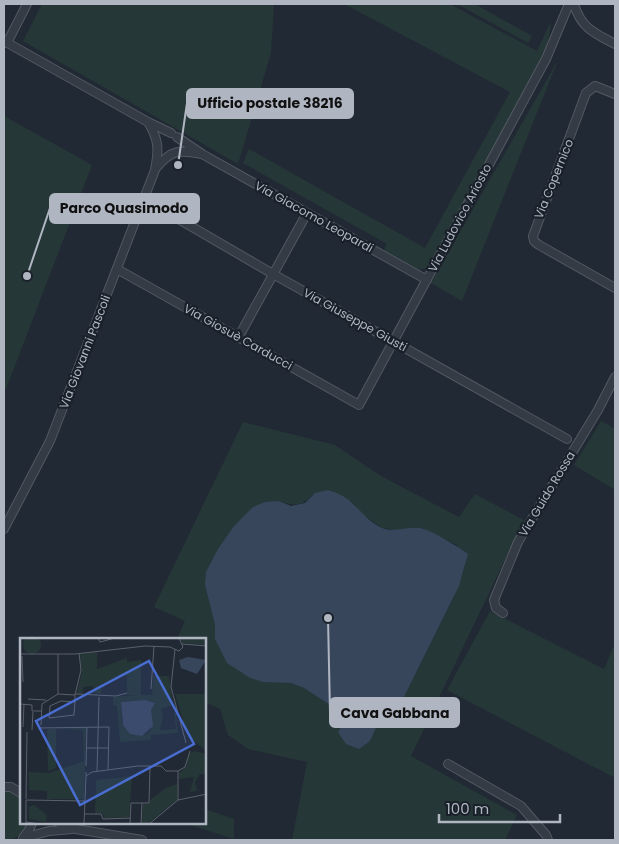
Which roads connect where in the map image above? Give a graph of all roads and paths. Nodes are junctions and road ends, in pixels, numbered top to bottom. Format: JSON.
{"nodes":[{"id":1,"x":28,"y":4,"type":"edge"},
{"id":2,"x":569,"y":4,"type":"edge"},
{"id":3,"x":574,"y":4,"type":"edge"},
{"id":4,"x":580,"y":4,"type":"edge"},
{"id":5,"x":579,"y":16,"type":"junction"},
{"id":6,"x":558,"y":28,"type":"junction"},
{"id":7,"x":5,"y":42,"type":"edge"},
{"id":8,"x":615,"y":44,"type":"edge"},
{"id":9,"x":615,"y":94,"type":"edge"},
{"id":10,"x":148,"y":122,"type":"junction"},
{"id":11,"x":174,"y":135,"type":"junction"},
{"id":12,"x":158,"y":146,"type":"junction"},
{"id":13,"x":172,"y":153,"type":"junction"},
{"id":14,"x":202,"y":154,"type":"junction"},
{"id":15,"x":155,"y":170,"type":"junction"},
{"id":16,"x":144,"y":199,"type":"junction"},
{"id":17,"x":307,"y":212,"type":"junction"},
{"id":18,"x":117,"y":269,"type":"junction"},
{"id":19,"x":273,"y":274,"type":"junction"},
{"id":20,"x":426,"y":280,"type":"junction"},
{"id":21,"x":614,"y":284,"type":"edge"},
{"id":22,"x":238,"y":338,"type":"junction"},
{"id":23,"x":393,"y":342,"type":"junction"},
{"id":24,"x":615,"y":377,"type":"edge"},
{"id":25,"x":359,"y":405,"type":"joint"},
{"id":26,"x":567,"y":439,"type":"dead end"},
{"id":27,"x":6,"y":520,"type":"edge"},
{"id":28,"x":4,"y":529,"type":"edge"},
{"id":29,"x":503,"y":613,"type":"dead end"},
{"id":30,"x":448,"y":764,"type":"dead end"},
{"id":31,"x":4,"y":787,"type":"edge"},
{"id":32,"x":20,"y":792,"type":"edge"},
{"id":33,"x":32,"y":824,"type":"edge"},
{"id":34,"x":62,"y":824,"type":"edge"},
{"id":35,"x":76,"y":829,"type":"junction"},
{"id":36,"x":21,"y":839,"type":"edge"},
{"id":37,"x":142,"y":840,"type":"edge"},
{"id":38,"x":548,"y":840,"type":"edge"}],
"edges":[{"from":1,"to":7,"type":"street"},
{"from":2,"to":6,"type":"street","name":"Via Ludovico Ariosto"},
{"from":3,"to":5,"type":"street"},
{"from":4,"to":5,"type":"street"},
{"from":5,"to":6,"type":"street"},
{"from":5,"to":8,"type":"street"},
{"from":6,"to":20,"type":"street","name":"Via Ludovico Ariosto"},
{"from":7,"to":10,"type":"street","name":"Via Giacomo Leopardi"},
{"from":9,"to":21,"type":"street","name":"Via Copernico"},
{"from":10,"to":11,"type":"street","name":"Via Giacomo Leopardi"},
{"from":10,"to":12,"type":"street"},
{"from":11,"to":12,"type":"street"},
{"from":11,"to":13,"type":"street"},
{"from":11,"to":14,"type":"street","name":"Via Giacomo Leopardi"},
{"from":12,"to":13,"type":"street","name":"Via Giacomo Leopardi"},
{"from":12,"to":15,"type":"street","name":"Via Giovanni Pascoli"},
{"from":13,"to":14,"type":"street","name":"Via Giacomo Leopardi"},
{"from":13,"to":15,"type":"street","name":"Via Giovanni Pascoli"},
{"from":14,"to":17,"type":"street","name":"Via Giacomo Leopardi"},
{"from":15,"to":16,"type":"street","name":"Via Giovanni Pascoli"},
{"from":16,"to":18,"type":"street","name":"Via Giovanni Pascoli"},
{"from":16,"to":19,"type":"street","name":"Via Giuseppe Giusti"},
{"from":17,"to":19,"type":"street"},
{"from":17,"to":20,"type":"street","name":"Via Giacomo Leopardi"},
{"from":18,"to":22,"type":"street","name":"Via Giosuè Carducci"},
{"from":18,"to":27,"type":"street","name":"Via Giovanni Pascoli"},
{"from":19,"to":22,"type":"street"},
{"from":19,"to":23,"type":"street","name":"Via Giuseppe Giusti"},
{"from":20,"to":23,"type":"street","name":"Via Ludovico Ariosto"},
{"from":22,"to":25,"type":"street","name":"Via Giosuè Carducci"},
{"from":23,"to":25,"type":"street","name":"Via Ludovico Ariosto"},
{"from":23,"to":26,"type":"street","name":"Via Giuseppe Giusti"},
{"from":24,"to":29,"type":"street","name":"Via Guido Rossa"},
{"from":27,"to":28,"type":"street","name":"Via Giovanni Pascoli"},
{"from":30,"to":38,"type":"street"},
{"from":31,"to":32,"type":"street"},
{"from":33,"to":36,"type":"street"},
{"from":34,"to":35,"type":"street"},
{"from":35,"to":36,"type":"street"},
{"from":35,"to":37,"type":"street"}]}
